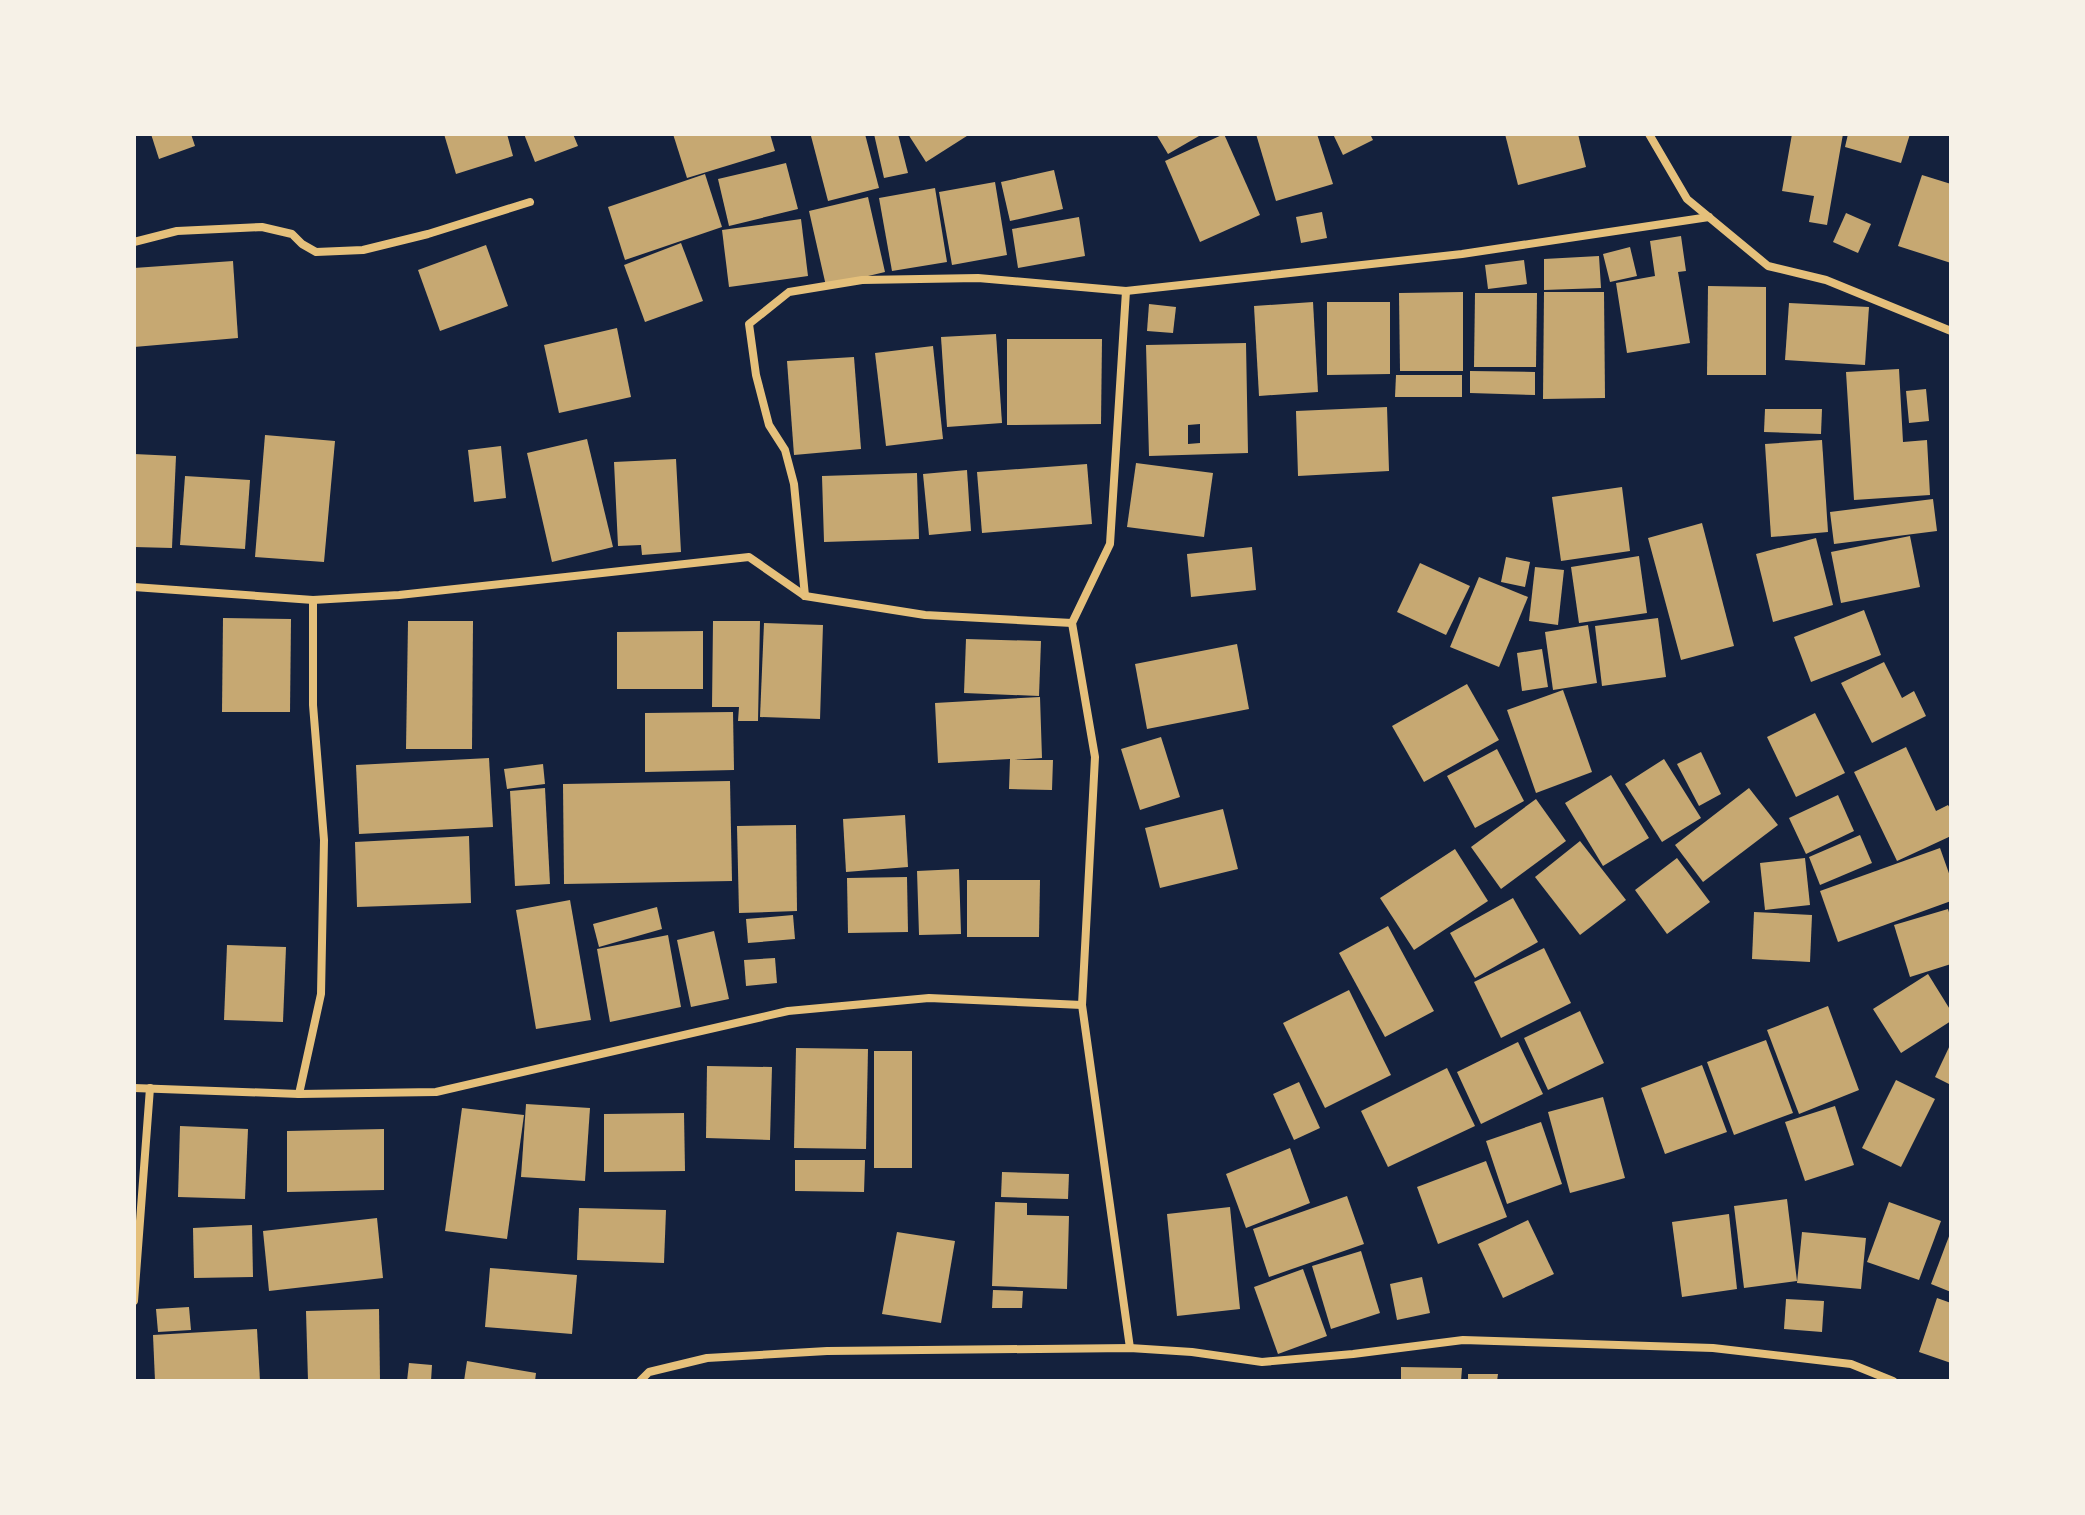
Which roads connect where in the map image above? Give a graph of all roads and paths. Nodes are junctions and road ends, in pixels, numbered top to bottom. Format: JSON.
{"nodes":[{"id":1,"x":1649,"y":134,"type":"edge"},
{"id":2,"x":530,"y":202,"type":"dead end"},
{"id":3,"x":1709,"y":217,"type":"junction"},
{"id":4,"x":134,"y":242,"type":"edge"},
{"id":5,"x":1126,"y":291,"type":"junction"},
{"id":6,"x":1951,"y":331,"type":"edge"},
{"id":7,"x":134,"y":587,"type":"edge"},
{"id":8,"x":805,"y":596,"type":"junction"},
{"id":9,"x":313,"y":600,"type":"junction"},
{"id":10,"x":1072,"y":623,"type":"junction"},
{"id":11,"x":1082,"y":1005,"type":"junction"},
{"id":12,"x":134,"y":1088,"type":"edge"},
{"id":13,"x":150,"y":1088,"type":"junction"},
{"id":14,"x":299,"y":1094,"type":"junction"},
{"id":15,"x":134,"y":1301,"type":"edge"},
{"id":16,"x":1130,"y":1348,"type":"junction"},
{"id":17,"x":640,"y":1381,"type":"edge"},
{"id":18,"x":1893,"y":1381,"type":"edge"}],
"edges":[{"from":1,"to":3,"type":"street"},
{"from":2,"to":4,"type":"street"},
{"from":3,"to":5,"type":"street"},
{"from":3,"to":6,"type":"street"},
{"from":5,"to":8,"type":"street"},
{"from":5,"to":10,"type":"street"},
{"from":7,"to":9,"type":"street"},
{"from":8,"to":9,"type":"street"},
{"from":8,"to":10,"type":"street"},
{"from":9,"to":14,"type":"street"},
{"from":10,"to":11,"type":"street"},
{"from":11,"to":14,"type":"street"},
{"from":11,"to":16,"type":"street"},
{"from":12,"to":13,"type":"street"},
{"from":13,"to":14,"type":"street"},
{"from":13,"to":15,"type":"street"},
{"from":16,"to":17,"type":"street"},
{"from":16,"to":18,"type":"street"}]}
